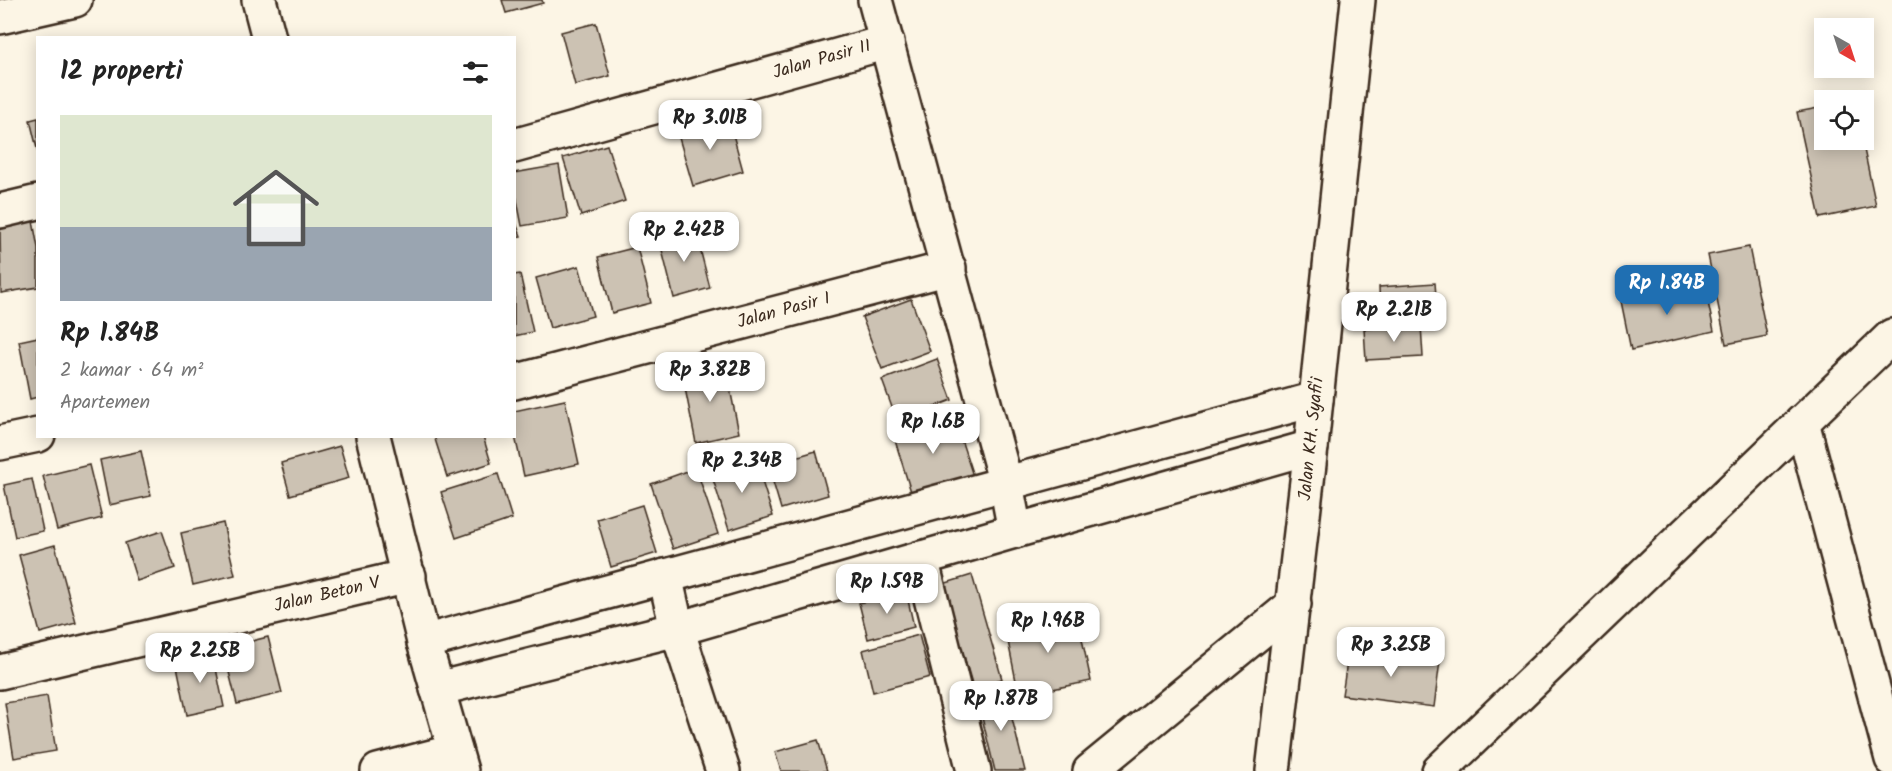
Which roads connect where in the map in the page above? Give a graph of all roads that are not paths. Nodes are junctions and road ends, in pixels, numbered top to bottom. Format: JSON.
{"nodes":[{"id":1,"x":75,"y":0,"type":"edge"},
{"id":2,"x":259,"y":0,"type":"edge"},
{"id":3,"x":875,"y":0,"type":"edge"},
{"id":4,"x":1358,"y":0,"type":"edge"},
{"id":5,"x":0,"y":17,"type":"edge"},
{"id":6,"x":268,"y":36,"type":"edge"},
{"id":7,"x":887,"y":42,"type":"junction"},
{"id":8,"x":516,"y":145,"type":"edge"},
{"id":9,"x":36,"y":202,"type":"edge"},
{"id":10,"x":0,"y":211,"type":"edge"},
{"id":11,"x":949,"y":268,"type":"junction"},
{"id":12,"x":1892,"y":336,"type":"edge"},
{"id":13,"x":516,"y":380,"type":"edge"},
{"id":14,"x":1316,"y":399,"type":"junction"},
{"id":15,"x":1802,"y":422,"type":"junction"},
{"id":16,"x":36,"y":435,"type":"edge"},
{"id":17,"x":373,"y":438,"type":"edge"},
{"id":18,"x":0,"y":444,"type":"edge"},
{"id":19,"x":1311,"y":447,"type":"junction"},
{"id":20,"x":1006,"y":484,"type":"junction"},
{"id":21,"x":1015,"y":531,"type":"junction"},
{"id":22,"x":921,"y":558,"type":"junction"},
{"id":23,"x":409,"y":576,"type":"junction"},
{"id":24,"x":665,"y":576,"type":"junction"},
{"id":25,"x":1294,"y":604,"type":"junction"},
{"id":26,"x":677,"y":629,"type":"junction"},
{"id":27,"x":424,"y":642,"type":"junction"},
{"id":28,"x":0,"y":672,"type":"edge"},
{"id":29,"x":437,"y":689,"type":"junction"},
{"id":30,"x":1892,"y":759,"type":"edge"},
{"id":31,"x":458,"y":761,"type":"edge"},
{"id":32,"x":378,"y":771,"type":"edge"},
{"id":33,"x":723,"y":771,"type":"edge"},
{"id":34,"x":974,"y":771,"type":"edge"},
{"id":35,"x":1090,"y":771,"type":"edge"},
{"id":36,"x":1273,"y":771,"type":"edge"},
{"id":37,"x":1439,"y":771,"type":"edge"}],
"edges":[{"from":1,"to":5,"type":"street"},
{"from":2,"to":6,"type":"street"},
{"from":3,"to":7,"type":"street"},
{"from":4,"to":14,"type":"street","name":"Jalan KH. Syafi'i"},
{"from":7,"to":8,"type":"street","name":"Jalan Pasir II"},
{"from":7,"to":11,"type":"street"},
{"from":9,"to":10,"type":"street"},
{"from":11,"to":13,"type":"street","name":"Jalan Pasir I"},
{"from":11,"to":20,"type":"street"},
{"from":12,"to":15,"type":"street"},
{"from":14,"to":19,"type":"street","name":"Jalan KH. Syafi'i"},
{"from":14,"to":20,"type":"street"},
{"from":15,"to":30,"type":"street"},
{"from":15,"to":37,"type":"street"},
{"from":16,"to":18,"type":"street"},
{"from":17,"to":23,"type":"street"},
{"from":19,"to":21,"type":"street"},
{"from":19,"to":25,"type":"street","name":"Jalan KH. Syafi'i"},
{"from":20,"to":21,"type":"street"},
{"from":20,"to":24,"type":"street"},
{"from":21,"to":22,"type":"street"},
{"from":22,"to":26,"type":"street"},
{"from":22,"to":34,"type":"street"},
{"from":23,"to":27,"type":"street"},
{"from":23,"to":28,"type":"street","name":"Jalan Beton V"},
{"from":24,"to":26,"type":"street"},
{"from":24,"to":27,"type":"street"},
{"from":25,"to":35,"type":"street"},
{"from":25,"to":36,"type":"street","name":"Jalan KH. Syafi'i"},
{"from":26,"to":29,"type":"street"},
{"from":26,"to":33,"type":"street"},
{"from":27,"to":29,"type":"street"},
{"from":29,"to":31,"type":"street"},
{"from":31,"to":32,"type":"street"}]}
